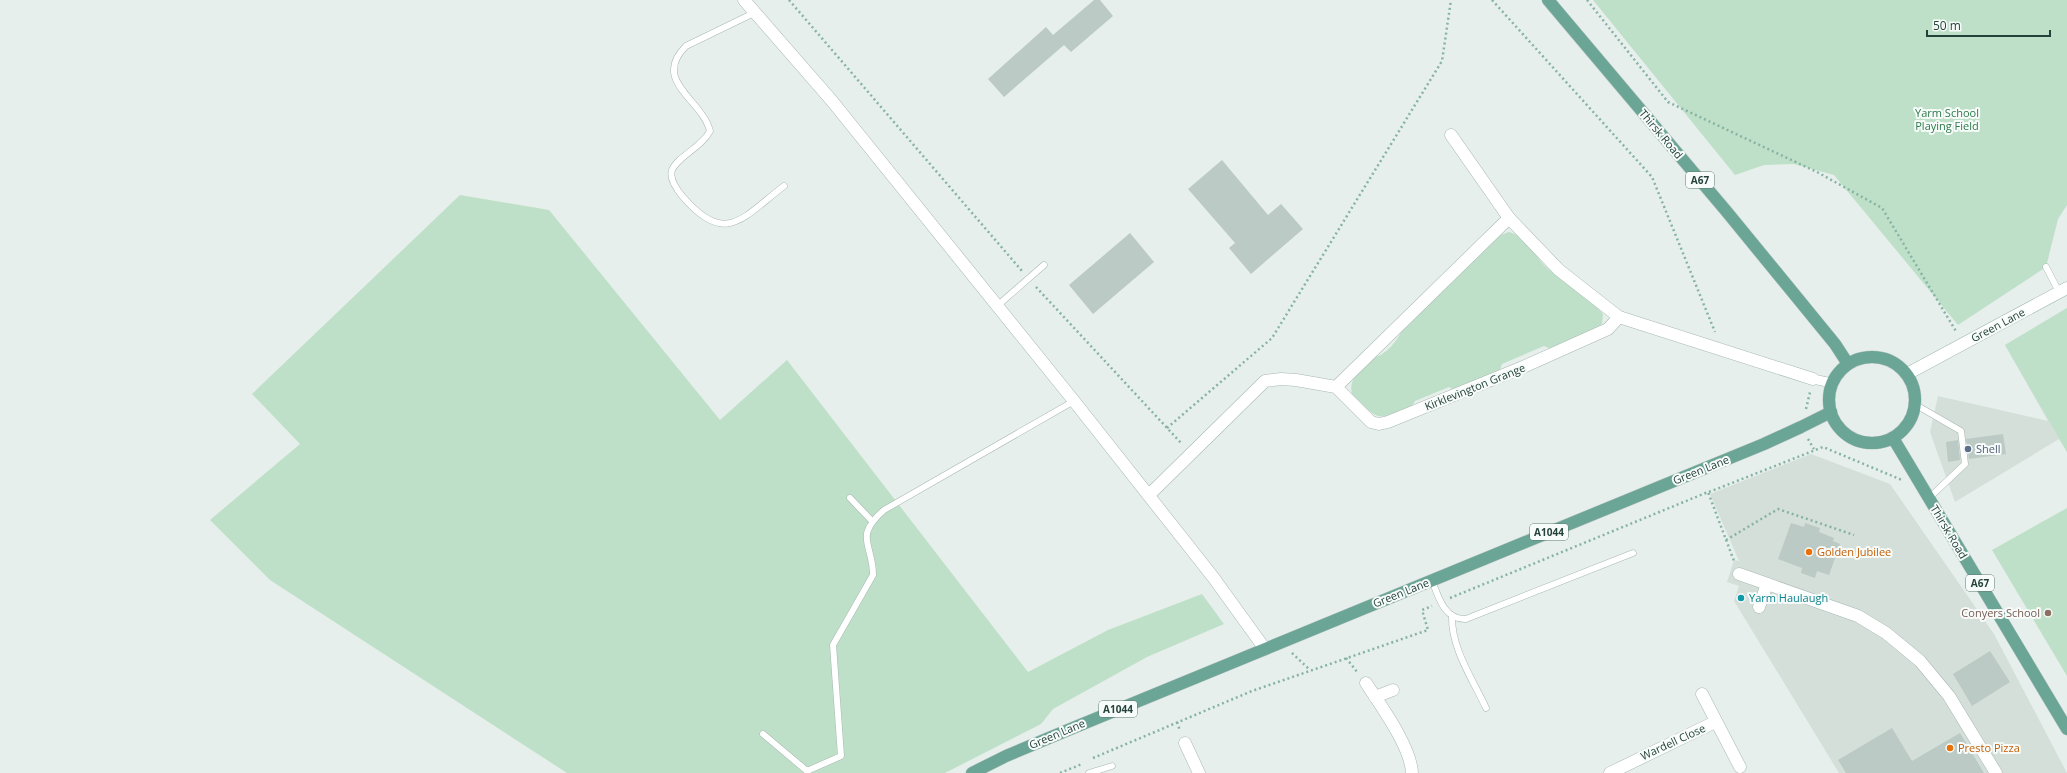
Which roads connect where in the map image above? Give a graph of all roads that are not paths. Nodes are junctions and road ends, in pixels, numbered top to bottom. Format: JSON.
{"nodes":[{"id":1,"x":744,"y":0,"type":"edge"},
{"id":2,"x":1548,"y":0,"type":"edge"},
{"id":3,"x":756,"y":12,"type":"junction"},
{"id":4,"x":1451,"y":135,"type":"dead end"},
{"id":5,"x":784,"y":186,"type":"dead end"},
{"id":6,"x":1509,"y":218,"type":"junction"},
{"id":7,"x":1044,"y":265,"type":"dead end"},
{"id":8,"x":2046,"y":267,"type":"dead end"},
{"id":9,"x":2063,"y":290,"type":"edge"},
{"id":10,"x":997,"y":306,"type":"junction"},
{"id":11,"x":1619,"y":317,"type":"junction"},
{"id":12,"x":1848,"y":364,"type":"junction"},
{"id":13,"x":1907,"y":374,"type":"junction"},
{"id":14,"x":1813,"y":378,"type":"joint"},
{"id":15,"x":1832,"y":383,"type":"junction"},
{"id":16,"x":1336,"y":387,"type":"junction"},
{"id":17,"x":1074,"y":401,"type":"junction"},
{"id":18,"x":1916,"y":405,"type":"junction"},
{"id":19,"x":1830,"y":412,"type":"junction"},
{"id":20,"x":1893,"y":438,"type":"junction"},
{"id":21,"x":1149,"y":495,"type":"junction"},
{"id":22,"x":850,"y":498,"type":"dead end"},
{"id":23,"x":1929,"y":498,"type":"junction"},
{"id":24,"x":872,"y":521,"type":"junction"},
{"id":25,"x":1632,"y":553,"type":"dead end"},
{"id":26,"x":1739,"y":574,"type":"road end"},
{"id":27,"x":1432,"y":580,"type":"junction"},
{"id":28,"x":1767,"y":584,"type":"junction"},
{"id":29,"x":1758,"y":606,"type":"dead end"},
{"id":30,"x":1452,"y":616,"type":"junction"},
{"id":31,"x":1265,"y":649,"type":"junction"},
{"id":32,"x":1366,"y":683,"type":"road end"},
{"id":33,"x":1393,"y":690,"type":"dead end"},
{"id":34,"x":1702,"y":694,"type":"dead end"},
{"id":35,"x":1375,"y":697,"type":"junction"},
{"id":36,"x":1486,"y":708,"type":"dead end"},
{"id":37,"x":1715,"y":722,"type":"junction"},
{"id":38,"x":2067,"y":728,"type":"edge"},
{"id":39,"x":764,"y":734,"type":"dead end"},
{"id":40,"x":1185,"y":743,"type":"dead end"},
{"id":41,"x":1112,"y":766,"type":"dead end"},
{"id":42,"x":1740,"y":767,"type":"dead end"},
{"id":43,"x":972,"y":773,"type":"edge"},
{"id":44,"x":1089,"y":773,"type":"edge"},
{"id":45,"x":1199,"y":773,"type":"edge"},
{"id":46,"x":1412,"y":773,"type":"edge"},
{"id":47,"x":1610,"y":773,"type":"edge"},
{"id":48,"x":1996,"y":773,"type":"edge"}],
"edges":[{"from":1,"to":3,"type":"street"},
{"from":2,"to":12,"type":"main road","name":"Thirsk Road","number":"A67"},
{"from":3,"to":5,"type":"lane"},
{"from":3,"to":10,"type":"street"},
{"from":4,"to":6,"type":"street"},
{"from":6,"to":11,"type":"street"},
{"from":6,"to":16,"type":"street"},
{"from":7,"to":10,"type":"lane"},
{"from":8,"to":9,"type":"lane"},
{"from":9,"to":13,"type":"street","name":"Green Lane"},
{"from":10,"to":17,"type":"street"},
{"from":11,"to":14,"type":"street"},
{"from":11,"to":16,"type":"street","name":"Kirklevington Grange"},
{"from":12,"to":13,"type":"main road"},
{"from":12,"to":15,"type":"main road"},
{"from":13,"to":18,"type":"main road"},
{"from":14,"to":15,"type":"street"},
{"from":15,"to":19,"type":"main road"},
{"from":16,"to":21,"type":"street"},
{"from":17,"to":21,"type":"street"},
{"from":17,"to":24,"type":"lane"},
{"from":18,"to":20,"type":"main road"},
{"from":18,"to":23,"type":"lane"},
{"from":19,"to":20,"type":"main road"},
{"from":19,"to":27,"type":"main road","name":"Green Lane","number":"A1044"},
{"from":20,"to":23,"type":"main road","name":"Thirsk Road","number":"A67"},
{"from":21,"to":31,"type":"street"},
{"from":22,"to":24,"type":"lane"},
{"from":23,"to":38,"type":"main road","name":"Thirsk Road","number":"A67"},
{"from":24,"to":39,"type":"lane"},
{"from":25,"to":30,"type":"lane"},
{"from":26,"to":28,"type":"street"},
{"from":27,"to":30,"type":"lane"},
{"from":27,"to":31,"type":"main road","name":"Green Lane","number":"A1044"},
{"from":28,"to":29,"type":"street"},
{"from":28,"to":48,"type":"street"},
{"from":30,"to":36,"type":"lane"},
{"from":31,"to":43,"type":"main road","name":"Green Lane","number":"A1044"},
{"from":32,"to":35,"type":"street"},
{"from":33,"to":35,"type":"street"},
{"from":34,"to":37,"type":"street","name":"Wardell Close"},
{"from":35,"to":46,"type":"street"},
{"from":37,"to":42,"type":"street","name":"Wardell Close"},
{"from":37,"to":47,"type":"street","name":"Wardell Close"},
{"from":40,"to":45,"type":"street"},
{"from":41,"to":44,"type":"lane"}]}
